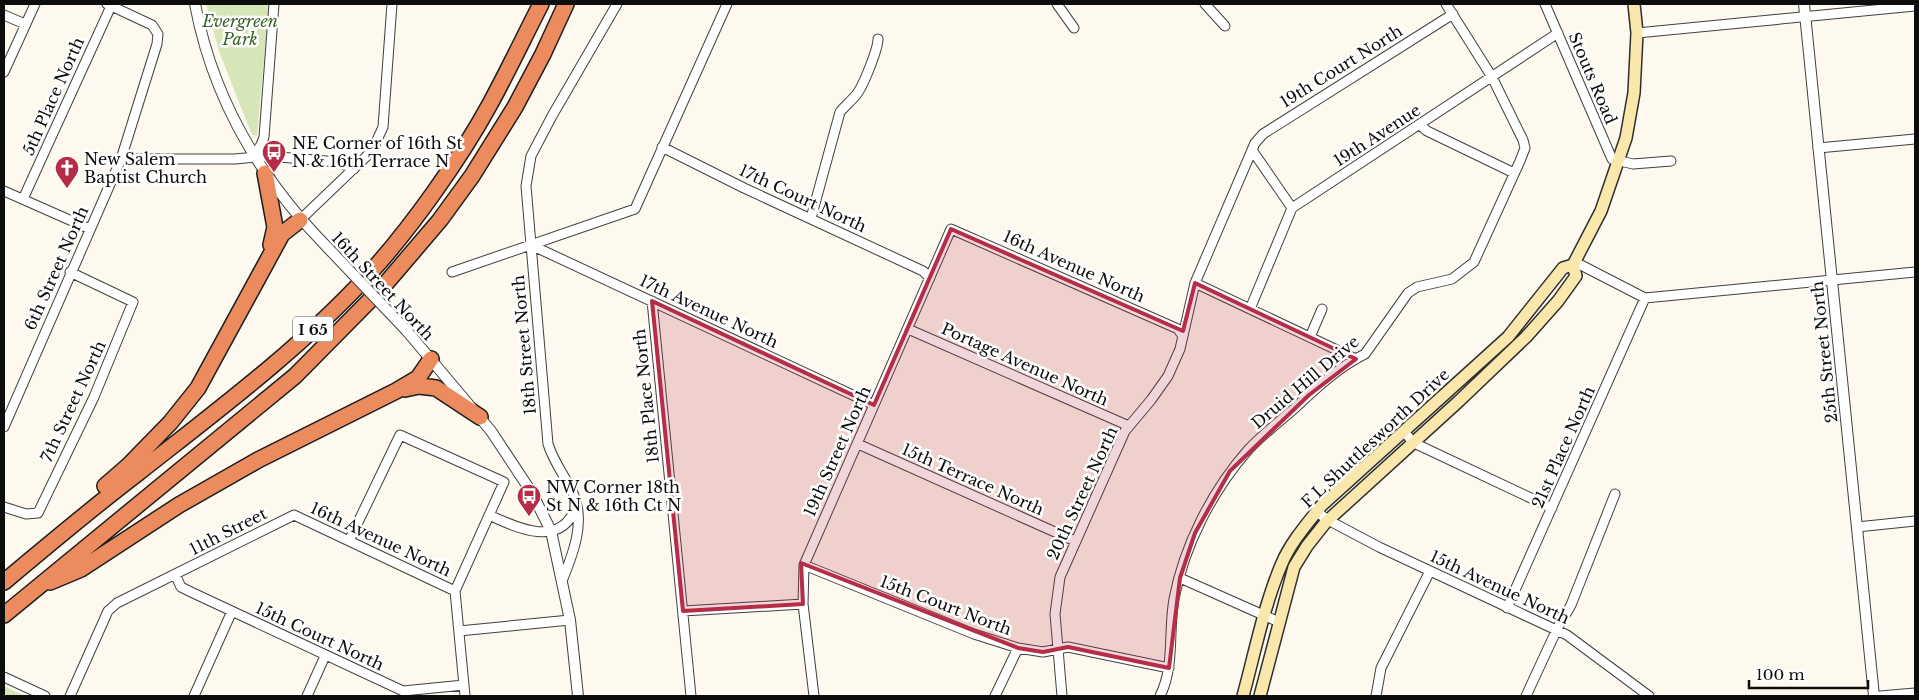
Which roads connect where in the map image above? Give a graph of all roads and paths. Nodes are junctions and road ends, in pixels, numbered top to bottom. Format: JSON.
{"nodes":[{"id":1,"x":35,"y":4,"type":"edge"},
{"id":2,"x":195,"y":4,"type":"edge"},
{"id":3,"x":274,"y":4,"type":"edge"},
{"id":4,"x":392,"y":4,"type":"edge"},
{"id":5,"x":541,"y":4,"type":"edge"},
{"id":6,"x":566,"y":4,"type":"edge"},
{"id":7,"x":617,"y":4,"type":"edge"},
{"id":8,"x":727,"y":4,"type":"edge"},
{"id":9,"x":1057,"y":4,"type":"edge"},
{"id":10,"x":1205,"y":4,"type":"edge"},
{"id":11,"x":1446,"y":4,"type":"edge"},
{"id":12,"x":1545,"y":4,"type":"edge"},
{"id":13,"x":1634,"y":4,"type":"edge"},
{"id":14,"x":1804,"y":4,"type":"edge"},
{"id":15,"x":109,"y":5,"type":"edge"},
{"id":16,"x":1915,"y":6,"type":"edge"},
{"id":17,"x":1453,"y":14,"type":"junction"},
{"id":18,"x":4,"y":15,"type":"edge"},
{"id":19,"x":1805,"y":17,"type":"junction"},
{"id":20,"x":26,"y":24,"type":"junction"},
{"id":21,"x":1225,"y":26,"type":"dead end"},
{"id":22,"x":1074,"y":28,"type":"dead end"},
{"id":23,"x":1558,"y":33,"type":"junction"},
{"id":24,"x":1637,"y":33,"type":"junction"},
{"id":25,"x":878,"y":39,"type":"dead end"},
{"id":26,"x":4,"y":72,"type":"edge"},
{"id":27,"x":1492,"y":77,"type":"junction"},
{"id":28,"x":1420,"y":125,"type":"junction"},
{"id":29,"x":1915,"y":139,"type":"edge"},
{"id":30,"x":662,"y":147,"type":"junction"},
{"id":31,"x":1818,"y":148,"type":"junction"},
{"id":32,"x":1252,"y":150,"type":"junction"},
{"id":33,"x":252,"y":156,"type":"junction"},
{"id":34,"x":120,"y":159,"type":"junction"},
{"id":35,"x":1617,"y":161,"type":"junction"},
{"id":36,"x":1671,"y":161,"type":"dead end"},
{"id":37,"x":354,"y":169,"type":"junction"},
{"id":38,"x":266,"y":173,"type":"junction"},
{"id":39,"x":1514,"y":173,"type":"junction"},
{"id":40,"x":4,"y":190,"type":"edge"},
{"id":41,"x":23,"y":199,"type":"junction"},
{"id":42,"x":1292,"y":208,"type":"junction"},
{"id":43,"x":811,"y":218,"type":"junction"},
{"id":44,"x":300,"y":220,"type":"junction"},
{"id":45,"x":90,"y":229,"type":"junction"},
{"id":46,"x":951,"y":229,"type":"joint"},
{"id":47,"x":531,"y":245,"type":"junction"},
{"id":48,"x":1574,"y":264,"type":"junction"},
{"id":49,"x":70,"y":272,"type":"junction"},
{"id":50,"x":452,"y":272,"type":"dead end"},
{"id":51,"x":1915,"y":272,"type":"edge"},
{"id":52,"x":260,"y":274,"type":"junction"},
{"id":53,"x":930,"y":278,"type":"junction"},
{"id":54,"x":1832,"y":281,"type":"junction"},
{"id":55,"x":1195,"y":284,"type":"junction"},
{"id":56,"x":1644,"y":298,"type":"junction"},
{"id":57,"x":652,"y":301,"type":"junction"},
{"id":58,"x":1250,"y":309,"type":"junction"},
{"id":59,"x":1322,"y":309,"type":"dead end"},
{"id":60,"x":908,"y":329,"type":"junction"},
{"id":61,"x":1182,"y":334,"type":"junction"},
{"id":62,"x":1310,"y":338,"type":"junction"},
{"id":63,"x":1356,"y":359,"type":"junction"},
{"id":64,"x":431,"y":360,"type":"junction"},
{"id":65,"x":396,"y":391,"type":"junction"},
{"id":66,"x":874,"y":405,"type":"junction"},
{"id":67,"x":480,"y":417,"type":"junction"},
{"id":68,"x":1129,"y":426,"type":"junction"},
{"id":69,"x":4,"y":427,"type":"edge"},
{"id":70,"x":1404,"y":432,"type":"junction"},
{"id":71,"x":1414,"y":443,"type":"junction"},
{"id":72,"x":858,"y":444,"type":"junction"},
{"id":73,"x":1615,"y":494,"type":"dead end"},
{"id":74,"x":4,"y":506,"type":"edge"},
{"id":75,"x":576,"y":507,"type":"junction"},
{"id":76,"x":1552,"y":508,"type":"junction"},
{"id":77,"x":1317,"y":512,"type":"junction"},
{"id":78,"x":294,"y":515,"type":"joint"},
{"id":79,"x":489,"y":515,"type":"junction"},
{"id":80,"x":1328,"y":520,"type":"junction"},
{"id":81,"x":1915,"y":521,"type":"edge"},
{"id":82,"x":1856,"y":527,"type":"junction"},
{"id":83,"x":551,"y":531,"type":"junction"},
{"id":84,"x":349,"y":541,"type":"junction"},
{"id":85,"x":1075,"y":541,"type":"junction"},
{"id":86,"x":804,"y":564,"type":"junction"},
{"id":87,"x":1430,"y":571,"type":"junction"},
{"id":88,"x":175,"y":574,"type":"junction"},
{"id":89,"x":1180,"y":578,"type":"junction"},
{"id":90,"x":4,"y":581,"type":"edge"},
{"id":91,"x":562,"y":581,"type":"junction"},
{"id":92,"x":37,"y":587,"type":"junction"},
{"id":93,"x":455,"y":591,"type":"junction"},
{"id":94,"x":803,"y":604,"type":"junction"},
{"id":95,"x":1507,"y":608,"type":"junction"},
{"id":96,"x":683,"y":611,"type":"junction"},
{"id":97,"x":232,"y":612,"type":"junction"},
{"id":98,"x":4,"y":615,"type":"edge"},
{"id":99,"x":1264,"y":616,"type":"junction"},
{"id":100,"x":570,"y":620,"type":"junction"},
{"id":101,"x":1279,"y":622,"type":"junction"},
{"id":102,"x":1557,"y":629,"type":"junction"},
{"id":103,"x":459,"y":631,"type":"junction"},
{"id":104,"x":1018,"y":648,"type":"junction"},
{"id":105,"x":1057,"y":649,"type":"junction"},
{"id":106,"x":325,"y":656,"type":"junction"},
{"id":107,"x":1169,"y":668,"type":"junction"},
{"id":108,"x":4,"y":677,"type":"edge"},
{"id":109,"x":464,"y":685,"type":"junction"},
{"id":110,"x":1915,"y":693,"type":"edge"},
{"id":111,"x":45,"y":696,"type":"edge"},
{"id":112,"x":70,"y":696,"type":"edge"},
{"id":113,"x":194,"y":696,"type":"edge"},
{"id":114,"x":307,"y":696,"type":"edge"},
{"id":115,"x":465,"y":696,"type":"edge"},
{"id":116,"x":578,"y":696,"type":"edge"},
{"id":117,"x":692,"y":696,"type":"edge"},
{"id":118,"x":814,"y":696,"type":"edge"},
{"id":119,"x":995,"y":696,"type":"edge"},
{"id":120,"x":1062,"y":696,"type":"edge"},
{"id":121,"x":1160,"y":696,"type":"edge"},
{"id":122,"x":1243,"y":696,"type":"edge"},
{"id":123,"x":1260,"y":696,"type":"edge"},
{"id":124,"x":1376,"y":696,"type":"edge"},
{"id":125,"x":1526,"y":696,"type":"edge"},
{"id":126,"x":1649,"y":696,"type":"edge"},
{"id":127,"x":1874,"y":696,"type":"edge"},
{"id":128,"x":1880,"y":696,"type":"edge"}],
"edges":[{"from":1,"to":20,"type":"street"},
{"from":2,"to":33,"type":"street","name":"16th Street North"},
{"from":3,"to":33,"type":"street"},
{"from":4,"to":37,"type":"street"},
{"from":5,"to":90,"type":"highway","number":"I 65"},
{"from":6,"to":92,"type":"highway","number":"I 65"},
{"from":7,"to":47,"type":"street","name":"18th Street North"},
{"from":8,"to":30,"type":"street"},
{"from":9,"to":22,"type":"street"},
{"from":10,"to":21,"type":"street"},
{"from":11,"to":17,"type":"street","name":"Druid Hill Drive"},
{"from":12,"to":23,"type":"street","name":"Stouts Road"},
{"from":13,"to":24,"type":"main road","name":"F L Shuttlesworth Drive"},
{"from":14,"to":19,"type":"street","name":"25th Street North"},
{"from":15,"to":34,"type":"street","name":"6th Street North"},
{"from":15,"to":41,"type":"street","name":"5th Place North"},
{"from":16,"to":19,"type":"street"},
{"from":17,"to":27,"type":"street","name":"Druid Hill Drive"},
{"from":17,"to":32,"type":"street","name":"19th Court North"},
{"from":18,"to":20,"type":"street"},
{"from":19,"to":24,"type":"street"},
{"from":19,"to":31,"type":"street","name":"25th Street North"},
{"from":20,"to":26,"type":"street"},
{"from":23,"to":27,"type":"street"},
{"from":23,"to":35,"type":"street","name":"Stouts Road"},
{"from":24,"to":35,"type":"main road","name":"F L Shuttlesworth Drive"},
{"from":25,"to":43,"type":"street"},
{"from":27,"to":28,"type":"street","name":"19th Avenue"},
{"from":27,"to":39,"type":"street","name":"Druid Hill Drive"},
{"from":28,"to":39,"type":"street"},
{"from":28,"to":42,"type":"street","name":"19th Avenue"},
{"from":29,"to":31,"type":"street"},
{"from":30,"to":43,"type":"street","name":"17th Court North"},
{"from":30,"to":47,"type":"street"},
{"from":31,"to":54,"type":"street","name":"25th Street North"},
{"from":32,"to":42,"type":"street"},
{"from":32,"to":55,"type":"street","name":"20th Street North"},
{"from":33,"to":34,"type":"street"},
{"from":33,"to":37,"type":"street"},
{"from":33,"to":38,"type":"street","name":"16th Street North"},
{"from":34,"to":45,"type":"street","name":"6th Street North"},
{"from":35,"to":36,"type":"street"},
{"from":35,"to":48,"type":"main road","name":"F L Shuttlesworth Drive"},
{"from":37,"to":44,"type":"street"},
{"from":38,"to":44,"type":"street","name":"16th Street North"},
{"from":38,"to":52,"type":"highway"},
{"from":39,"to":63,"type":"street","name":"Druid Hill Drive"},
{"from":40,"to":41,"type":"street"},
{"from":41,"to":45,"type":"street"},
{"from":42,"to":58,"type":"street"},
{"from":43,"to":53,"type":"street","name":"17th Court North"},
{"from":44,"to":52,"type":"highway"},
{"from":44,"to":64,"type":"street","name":"16th Street North","bridge":true},
{"from":45,"to":49,"type":"street","name":"6th Street North"},
{"from":46,"to":53,"type":"street","name":"19th Street North"},
{"from":46,"to":61,"type":"street","name":"16th Avenue North"},
{"from":47,"to":50,"type":"street"},
{"from":47,"to":57,"type":"street","name":"17th Avenue North"},
{"from":47,"to":75,"type":"street","name":"18th Street North"},
{"from":48,"to":56,"type":"street"},
{"from":48,"to":70,"type":"main road","name":"F L Shuttlesworth Drive"},
{"from":48,"to":71,"type":"main road","name":"F L Shuttlesworth Drive"},
{"from":49,"to":69,"type":"street","name":"6th Street North"},
{"from":49,"to":74,"type":"street","name":"7th Street North"},
{"from":51,"to":54,"type":"street"},
{"from":52,"to":90,"type":"highway"},
{"from":53,"to":60,"type":"street","name":"19th Street North"},
{"from":54,"to":56,"type":"street"},
{"from":54,"to":82,"type":"street","name":"25th Street North"},
{"from":55,"to":58,"type":"street"},
{"from":55,"to":61,"type":"street","name":"20th Street North"},
{"from":56,"to":76,"type":"street","name":"21st Place North"},
{"from":57,"to":66,"type":"street","name":"17th Avenue North"},
{"from":57,"to":96,"type":"street","name":"18th Place North"},
{"from":58,"to":62,"type":"street"},
{"from":59,"to":62,"type":"street"},
{"from":60,"to":66,"type":"street","name":"19th Street North"},
{"from":60,"to":68,"type":"street","name":"Portage Avenue North"},
{"from":61,"to":68,"type":"street","name":"20th Street North"},
{"from":62,"to":63,"type":"street"},
{"from":63,"to":89,"type":"street","name":"Druid Hill Drive"},
{"from":64,"to":65,"type":"highway"},
{"from":64,"to":67,"type":"street","name":"16th Street North"},
{"from":65,"to":67,"type":"highway"},
{"from":65,"to":92,"type":"highway"},
{"from":66,"to":72,"type":"street","name":"19th Street North"},
{"from":67,"to":83,"type":"street","name":"16th Street North"},
{"from":68,"to":85,"type":"street","name":"20th Street North"},
{"from":70,"to":71,"type":"street"},
{"from":70,"to":77,"type":"main road","name":"F L Shuttlesworth Drive"},
{"from":71,"to":76,"type":"street"},
{"from":71,"to":80,"type":"main road","name":"F L Shuttlesworth Drive"},
{"from":72,"to":85,"type":"street","name":"15th Terrace North"},
{"from":72,"to":86,"type":"street","name":"19th Street North"},
{"from":73,"to":102,"type":"street"},
{"from":75,"to":83,"type":"street"},
{"from":75,"to":91,"type":"street","name":"18th Street North"},
{"from":76,"to":95,"type":"street","name":"21st Place North"},
{"from":77,"to":80,"type":"street","name":"15th Avenue North"},
{"from":77,"to":99,"type":"main road","name":"F L Shuttlesworth Drive"},
{"from":78,"to":84,"type":"street","name":"16th Avenue North"},
{"from":78,"to":88,"type":"street","name":"11th Street"},
{"from":79,"to":83,"type":"street"},
{"from":79,"to":84,"type":"street"},
{"from":79,"to":93,"type":"street"},
{"from":80,"to":87,"type":"street","name":"15th Avenue North"},
{"from":80,"to":101,"type":"main road","name":"F L Shuttlesworth Drive"},
{"from":81,"to":82,"type":"street"},
{"from":82,"to":127,"type":"street","name":"25th Street North"},
{"from":83,"to":91,"type":"street","name":"16th Street North"},
{"from":84,"to":93,"type":"street","name":"16th Avenue North"},
{"from":85,"to":105,"type":"street","name":"20th Street North"},
{"from":86,"to":94,"type":"street","name":"19th Street North"},
{"from":86,"to":104,"type":"street","name":"15th Court North"},
{"from":87,"to":95,"type":"street","name":"15th Avenue North"},
{"from":87,"to":124,"type":"street"},
{"from":88,"to":97,"type":"street","name":"15th Court North"},
{"from":88,"to":112,"type":"street","name":"11th Street"},
{"from":89,"to":99,"type":"street"},
{"from":89,"to":107,"type":"street","name":"Druid Hill Drive"},
{"from":91,"to":100,"type":"street"},
{"from":92,"to":98,"type":"highway","number":"I 65"},
{"from":93,"to":103,"type":"street"},
{"from":94,"to":96,"type":"street"},
{"from":94,"to":118,"type":"street","name":"19th Street North"},
{"from":95,"to":102,"type":"street","name":"15th Avenue North"},
{"from":96,"to":117,"type":"street","name":"18th Place North"},
{"from":97,"to":106,"type":"street","name":"15th Court North"},
{"from":97,"to":113,"type":"street"},
{"from":99,"to":101,"type":"street"},
{"from":99,"to":122,"type":"main road","name":"F L Shuttlesworth Drive"},
{"from":100,"to":103,"type":"street"},
{"from":100,"to":116,"type":"street"},
{"from":101,"to":123,"type":"main road","name":"F L Shuttlesworth Drive"},
{"from":102,"to":125,"type":"street"},
{"from":102,"to":126,"type":"street","name":"15th Avenue North"},
{"from":103,"to":109,"type":"street"},
{"from":104,"to":105,"type":"street","name":"15th Court North"},
{"from":104,"to":119,"type":"street"},
{"from":105,"to":107,"type":"street","name":"15th Court North"},
{"from":105,"to":120,"type":"street","name":"20th Street North"},
{"from":106,"to":109,"type":"street","name":"15th Court North"},
{"from":106,"to":114,"type":"street"},
{"from":107,"to":121,"type":"street","name":"Druid Hill Drive"},
{"from":108,"to":111,"type":"street"},
{"from":109,"to":115,"type":"street"},
{"from":110,"to":128,"type":"street"}]}
